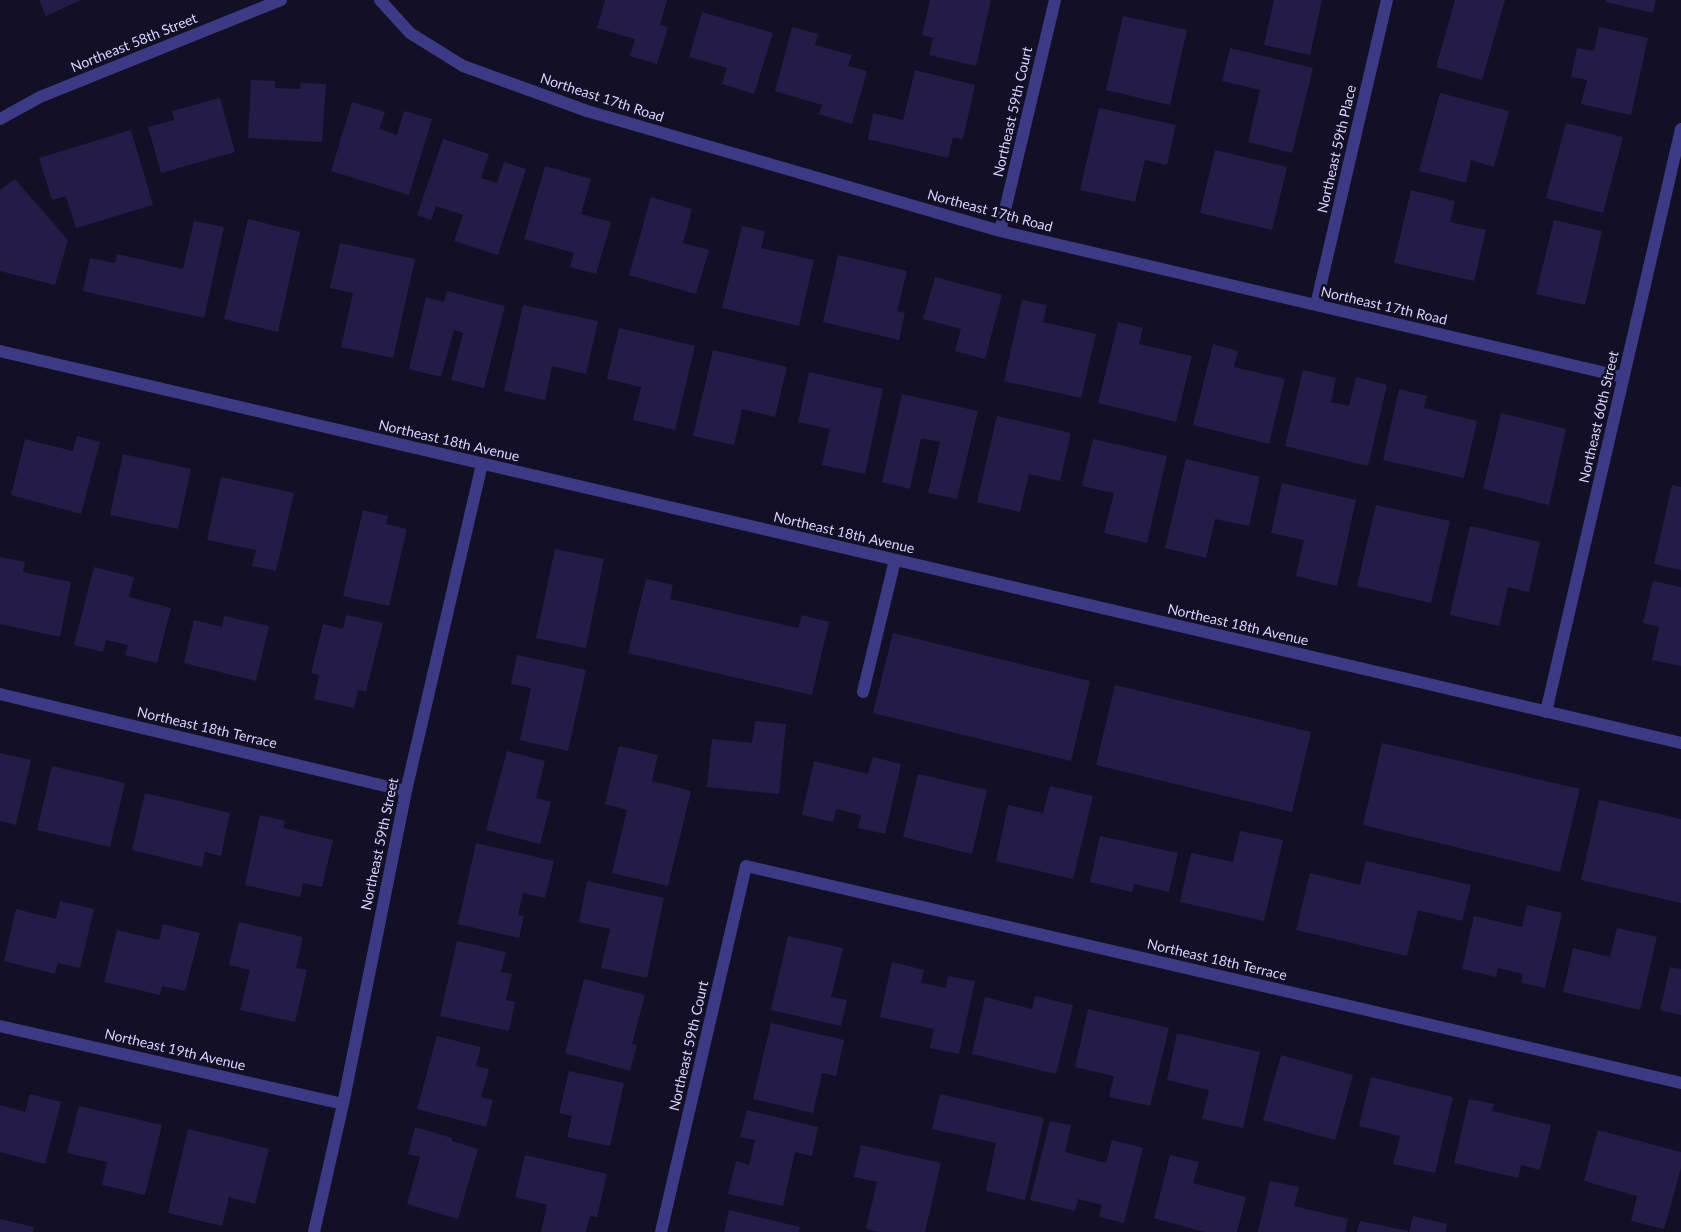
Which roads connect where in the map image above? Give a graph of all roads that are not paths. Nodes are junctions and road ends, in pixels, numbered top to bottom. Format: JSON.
{"nodes":[{"id":1,"x":281,"y":0,"type":"edge"},
{"id":2,"x":380,"y":0,"type":"edge"},
{"id":3,"x":1055,"y":0,"type":"edge"},
{"id":4,"x":1388,"y":0,"type":"edge"},
{"id":5,"x":0,"y":119,"type":"edge"},
{"id":6,"x":1681,"y":129,"type":"edge"},
{"id":7,"x":1000,"y":231,"type":"junction"},
{"id":8,"x":1316,"y":305,"type":"junction"},
{"id":9,"x":0,"y":351,"type":"edge"},
{"id":10,"x":1623,"y":378,"type":"junction"},
{"id":11,"x":482,"y":464,"type":"junction"},
{"id":12,"x":895,"y":560,"type":"junction"},
{"id":13,"x":863,"y":692,"type":"dead end"},
{"id":14,"x":0,"y":694,"type":"edge"},
{"id":15,"x":1546,"y":712,"type":"junction"},
{"id":16,"x":1681,"y":743,"type":"edge"},
{"id":17,"x":406,"y":791,"type":"junction"},
{"id":18,"x":746,"y":866,"type":"joint"},
{"id":19,"x":0,"y":1026,"type":"edge"},
{"id":20,"x":1681,"y":1083,"type":"edge"},
{"id":21,"x":343,"y":1104,"type":"junction"},
{"id":22,"x":314,"y":1232,"type":"edge"},
{"id":23,"x":660,"y":1232,"type":"edge"}],
"edges":[{"from":1,"to":5,"type":"street","name":"Northeast 58th Street"},
{"from":2,"to":7,"type":"street","name":"Northeast 17th Road"},
{"from":3,"to":7,"type":"street","name":"Northeast 59th Court"},
{"from":4,"to":8,"type":"street","name":"Northeast 59th Place"},
{"from":6,"to":10,"type":"street","name":"Northeast 60th Street"},
{"from":7,"to":8,"type":"street","name":"Northeast 17th Road"},
{"from":8,"to":10,"type":"street","name":"Northeast 17th Road"},
{"from":9,"to":11,"type":"street","name":"Northeast 18th Avenue"},
{"from":10,"to":15,"type":"street","name":"Northeast 60th Street"},
{"from":11,"to":12,"type":"street","name":"Northeast 18th Avenue"},
{"from":11,"to":17,"type":"street","name":"Northeast 59th Street"},
{"from":12,"to":13,"type":"street"},
{"from":12,"to":15,"type":"street","name":"Northeast 18th Avenue"},
{"from":14,"to":17,"type":"street","name":"Northeast 18th Terrace"},
{"from":15,"to":16,"type":"street","name":"Northeast 18th Avenue"},
{"from":17,"to":21,"type":"street","name":"Northeast 59th Street"},
{"from":18,"to":20,"type":"street","name":"Northeast 18th Terrace"},
{"from":18,"to":23,"type":"street","name":"Northeast 59th Court"},
{"from":19,"to":21,"type":"street","name":"Northeast 19th Avenue"},
{"from":21,"to":22,"type":"street","name":"Northeast 59th Street"}]}
